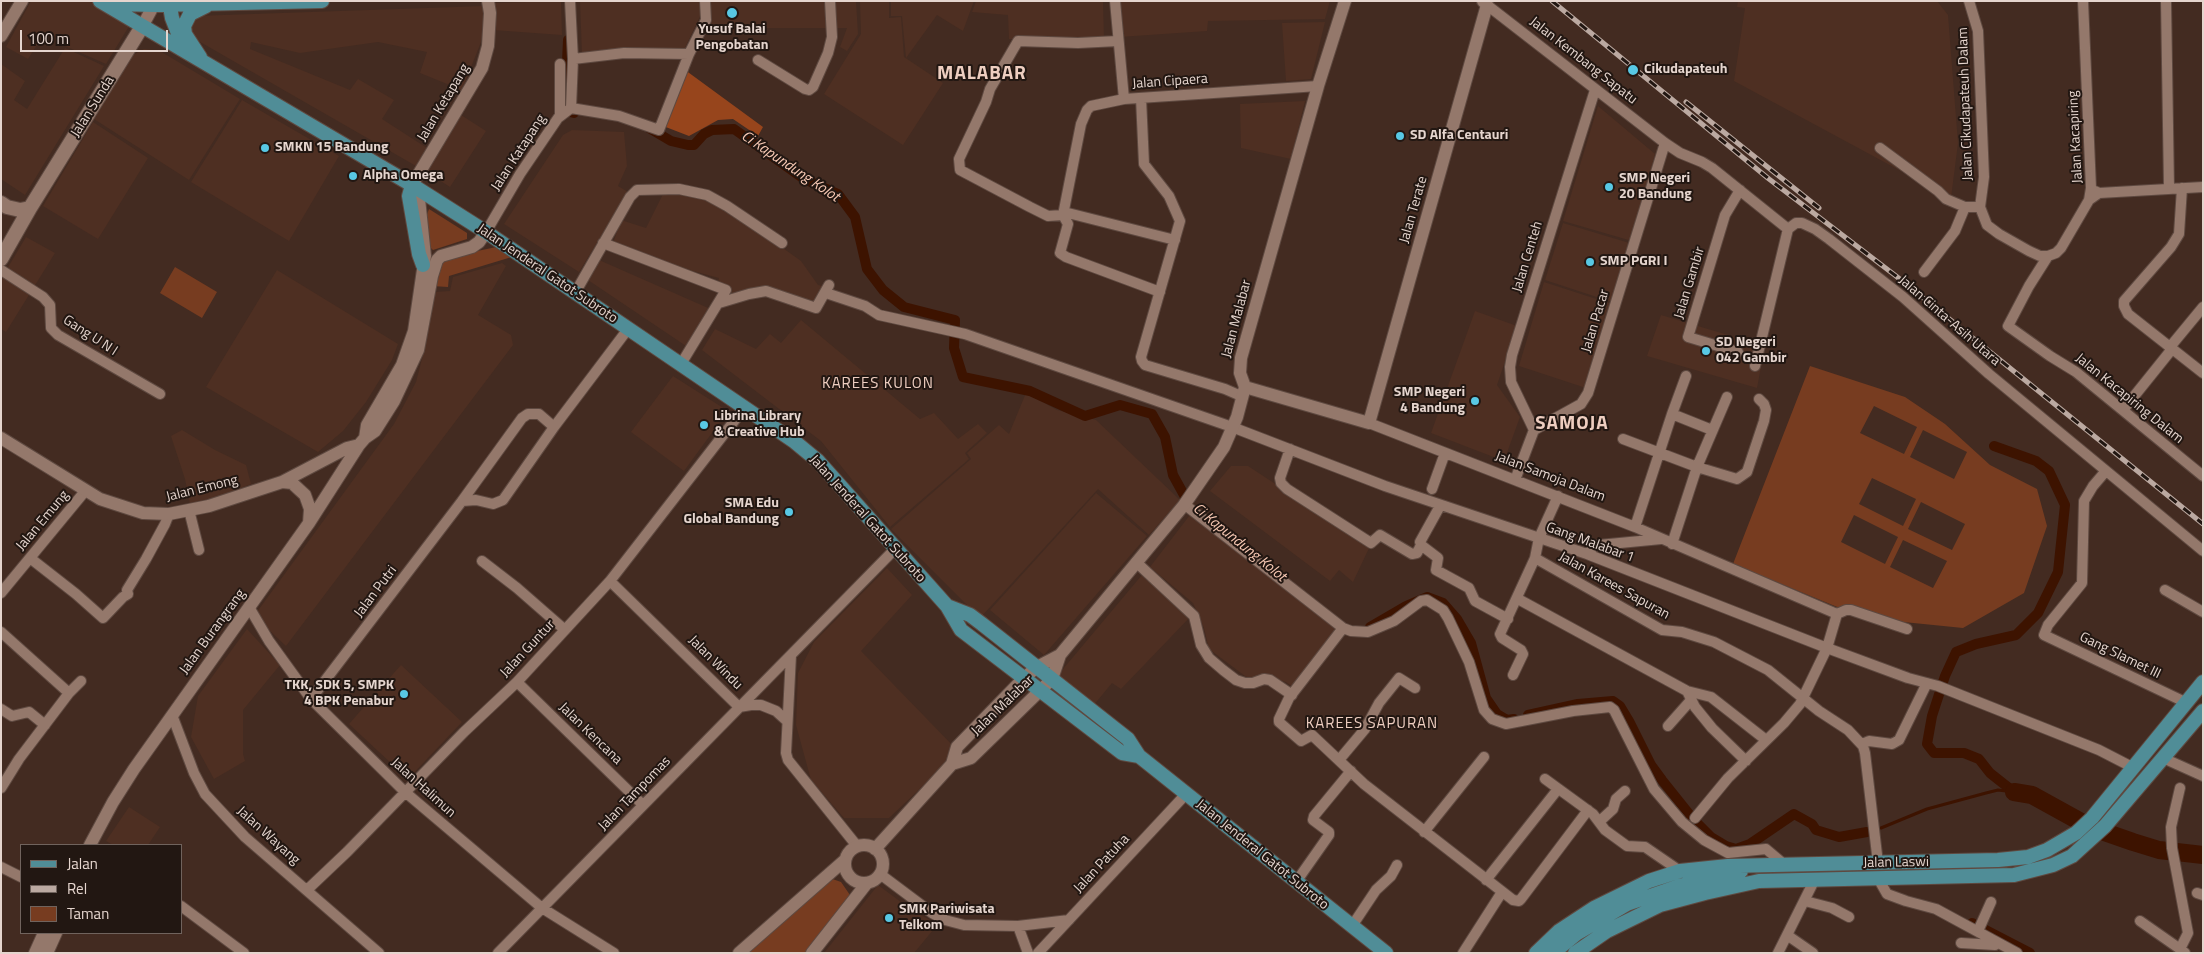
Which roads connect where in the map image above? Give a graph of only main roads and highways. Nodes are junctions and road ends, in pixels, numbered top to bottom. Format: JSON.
{"nodes":[{"id":1,"x":100,"y":1,"type":"edge"},
{"id":2,"x":111,"y":1,"type":"edge"},
{"id":3,"x":193,"y":1,"type":"edge"},
{"id":4,"x":322,"y":1,"type":"edge"},
{"id":5,"x":162,"y":3,"type":"edge"},
{"id":6,"x":210,"y":4,"type":"junction"},
{"id":7,"x":143,"y":25,"type":"junction"},
{"id":8,"x":192,"y":55,"type":"junction"},
{"id":9,"x":206,"y":64,"type":"junction"},
{"id":10,"x":415,"y":187,"type":"junction"},
{"id":11,"x":4,"y":205,"type":"edge"},
{"id":12,"x":25,"y":216,"type":"junction"},
{"id":13,"x":1,"y":259,"type":"edge"},
{"id":14,"x":423,"y":265,"type":"road end"},
{"id":15,"x":947,"y":606,"type":"junction"},
{"id":16,"x":2203,"y":682,"type":"edge"},
{"id":17,"x":2202,"y":712,"type":"edge"},
{"id":18,"x":1140,"y":756,"type":"junction"},
{"id":19,"x":1758,"y":866,"type":"junction"},
{"id":20,"x":1759,"y":881,"type":"junction"},
{"id":21,"x":1699,"y":882,"type":"junction"},
{"id":22,"x":1386,"y":953,"type":"edge"},
{"id":23,"x":1536,"y":953,"type":"edge"},
{"id":24,"x":1554,"y":953,"type":"edge"},
{"id":25,"x":1574,"y":953,"type":"edge"}],
"edges":[{"from":1,"to":7,"type":"main road","name":"Jalan Jenderal Gatot Subroto"},
{"from":2,"to":5,"type":"main road"},
{"from":3,"to":6,"type":"main road"},
{"from":4,"to":6,"type":"main road"},
{"from":5,"to":6,"type":"main road"},
{"from":5,"to":8,"type":"main road"},
{"from":6,"to":9,"type":"main road"},
{"from":7,"to":8,"type":"main road","name":"Jalan Jenderal Gatot Subroto"},
{"from":7,"to":12,"type":"main road","name":"Jalan Sunda"},
{"from":8,"to":9,"type":"main road","name":"Jalan Jenderal Gatot Subroto"},
{"from":9,"to":10,"type":"main road","name":"Jalan Jenderal Gatot Subroto"},
{"from":10,"to":14,"type":"main road"},
{"from":10,"to":15,"type":"main road","name":"Jalan Jenderal Gatot Subroto"},
{"from":11,"to":12,"type":"main road"},
{"from":12,"to":13,"type":"main road","name":"Jalan Sunda"},
{"from":15,"to":18,"type":"main road","name":"Jalan Jenderal Gatot Subroto"},
{"from":15,"to":18,"type":"main road","name":"Jalan Jenderal Gatot Subroto"},
{"from":16,"to":19,"type":"main road","name":"Jalan Laswi"},
{"from":17,"to":20,"type":"main road","name":"Jalan Laswi"},
{"from":18,"to":22,"type":"main road","name":"Jalan Jenderal Gatot Subroto"},
{"from":19,"to":21,"type":"main road"},
{"from":19,"to":23,"type":"main road","name":"Jalan Laswi"},
{"from":20,"to":21,"type":"main road"},
{"from":20,"to":25,"type":"main road","name":"Jalan Laswi"},
{"from":21,"to":24,"type":"main road"}]}
